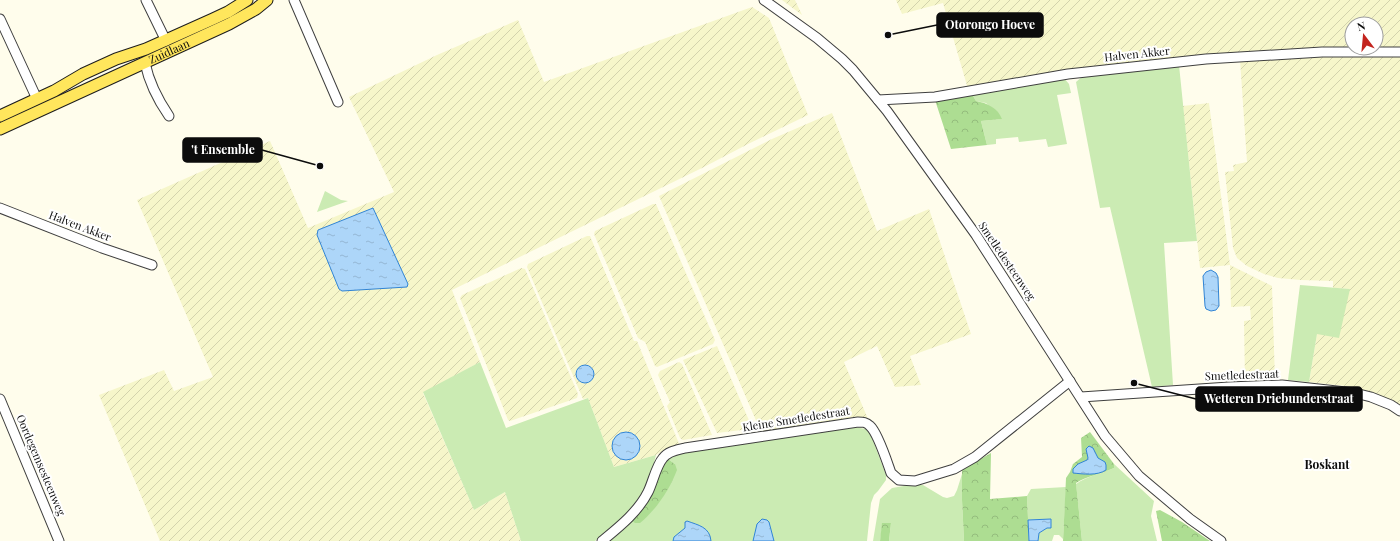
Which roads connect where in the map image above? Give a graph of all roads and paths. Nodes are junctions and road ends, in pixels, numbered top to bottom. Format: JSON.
{"nodes":[{"id":1,"x":146,"y":0,"type":"edge"},
{"id":2,"x":247,"y":0,"type":"edge"},
{"id":3,"x":267,"y":0,"type":"edge"},
{"id":4,"x":294,"y":0,"type":"edge"},
{"id":5,"x":764,"y":0,"type":"edge"},
{"id":6,"x":0,"y":19,"type":"edge"},
{"id":7,"x":166,"y":41,"type":"junction"},
{"id":8,"x":1400,"y":52,"type":"edge"},
{"id":9,"x":145,"y":63,"type":"junction"},
{"id":10,"x":98,"y":67,"type":"junction"},
{"id":11,"x":69,"y":98,"type":"junction"},
{"id":12,"x":37,"y":99,"type":"junction"},
{"id":13,"x":878,"y":100,"type":"junction"},
{"id":14,"x":338,"y":102,"type":"dead end"},
{"id":15,"x":0,"y":116,"type":"edge"},
{"id":16,"x":169,"y":116,"type":"dead end"},
{"id":17,"x":0,"y":129,"type":"edge"},
{"id":18,"x":0,"y":208,"type":"edge"},
{"id":19,"x":152,"y":265,"type":"dead end"},
{"id":20,"x":1070,"y":381,"type":"junction"},
{"id":21,"x":1081,"y":397,"type":"junction"},
{"id":22,"x":0,"y":399,"type":"edge"},
{"id":23,"x":1400,"y":412,"type":"edge"},
{"id":24,"x":59,"y":541,"type":"edge"},
{"id":25,"x":602,"y":541,"type":"edge"},
{"id":26,"x":1221,"y":541,"type":"edge"}],
"edges":[{"from":1,"to":7,"type":"street"},
{"from":2,"to":7,"type":"main road","name":"Zuidlaan"},
{"from":3,"to":9,"type":"main road","name":"Zuidlaan"},
{"from":4,"to":14,"type":"street"},
{"from":5,"to":13,"type":"street","name":"Smetledesteenweg"},
{"from":6,"to":12,"type":"street"},
{"from":7,"to":10,"type":"main road","name":"Zuidlaan"},
{"from":8,"to":13,"type":"street","name":"Halven Akker"},
{"from":9,"to":11,"type":"main road","name":"Zuidlaan"},
{"from":9,"to":16,"type":"street"},
{"from":10,"to":11,"type":"main road","name":"Zuidlaan"},
{"from":10,"to":12,"type":"main road","name":"Zuidlaan"},
{"from":11,"to":17,"type":"main road","name":"Zuidlaan"},
{"from":12,"to":15,"type":"main road","name":"Zuidlaan"},
{"from":13,"to":20,"type":"street","name":"Smetledesteenweg"},
{"from":18,"to":19,"type":"street","name":"Halven Akker"},
{"from":20,"to":21,"type":"street","name":"Smetledesteenweg"},
{"from":20,"to":25,"type":"street","name":"Kleine Smetledestraat"},
{"from":21,"to":23,"type":"street","name":"Smetledestraat"},
{"from":21,"to":26,"type":"street","name":"Smetledesteenweg"},
{"from":22,"to":24,"type":"street","name":"Oordegemsesteenweg"}]}
